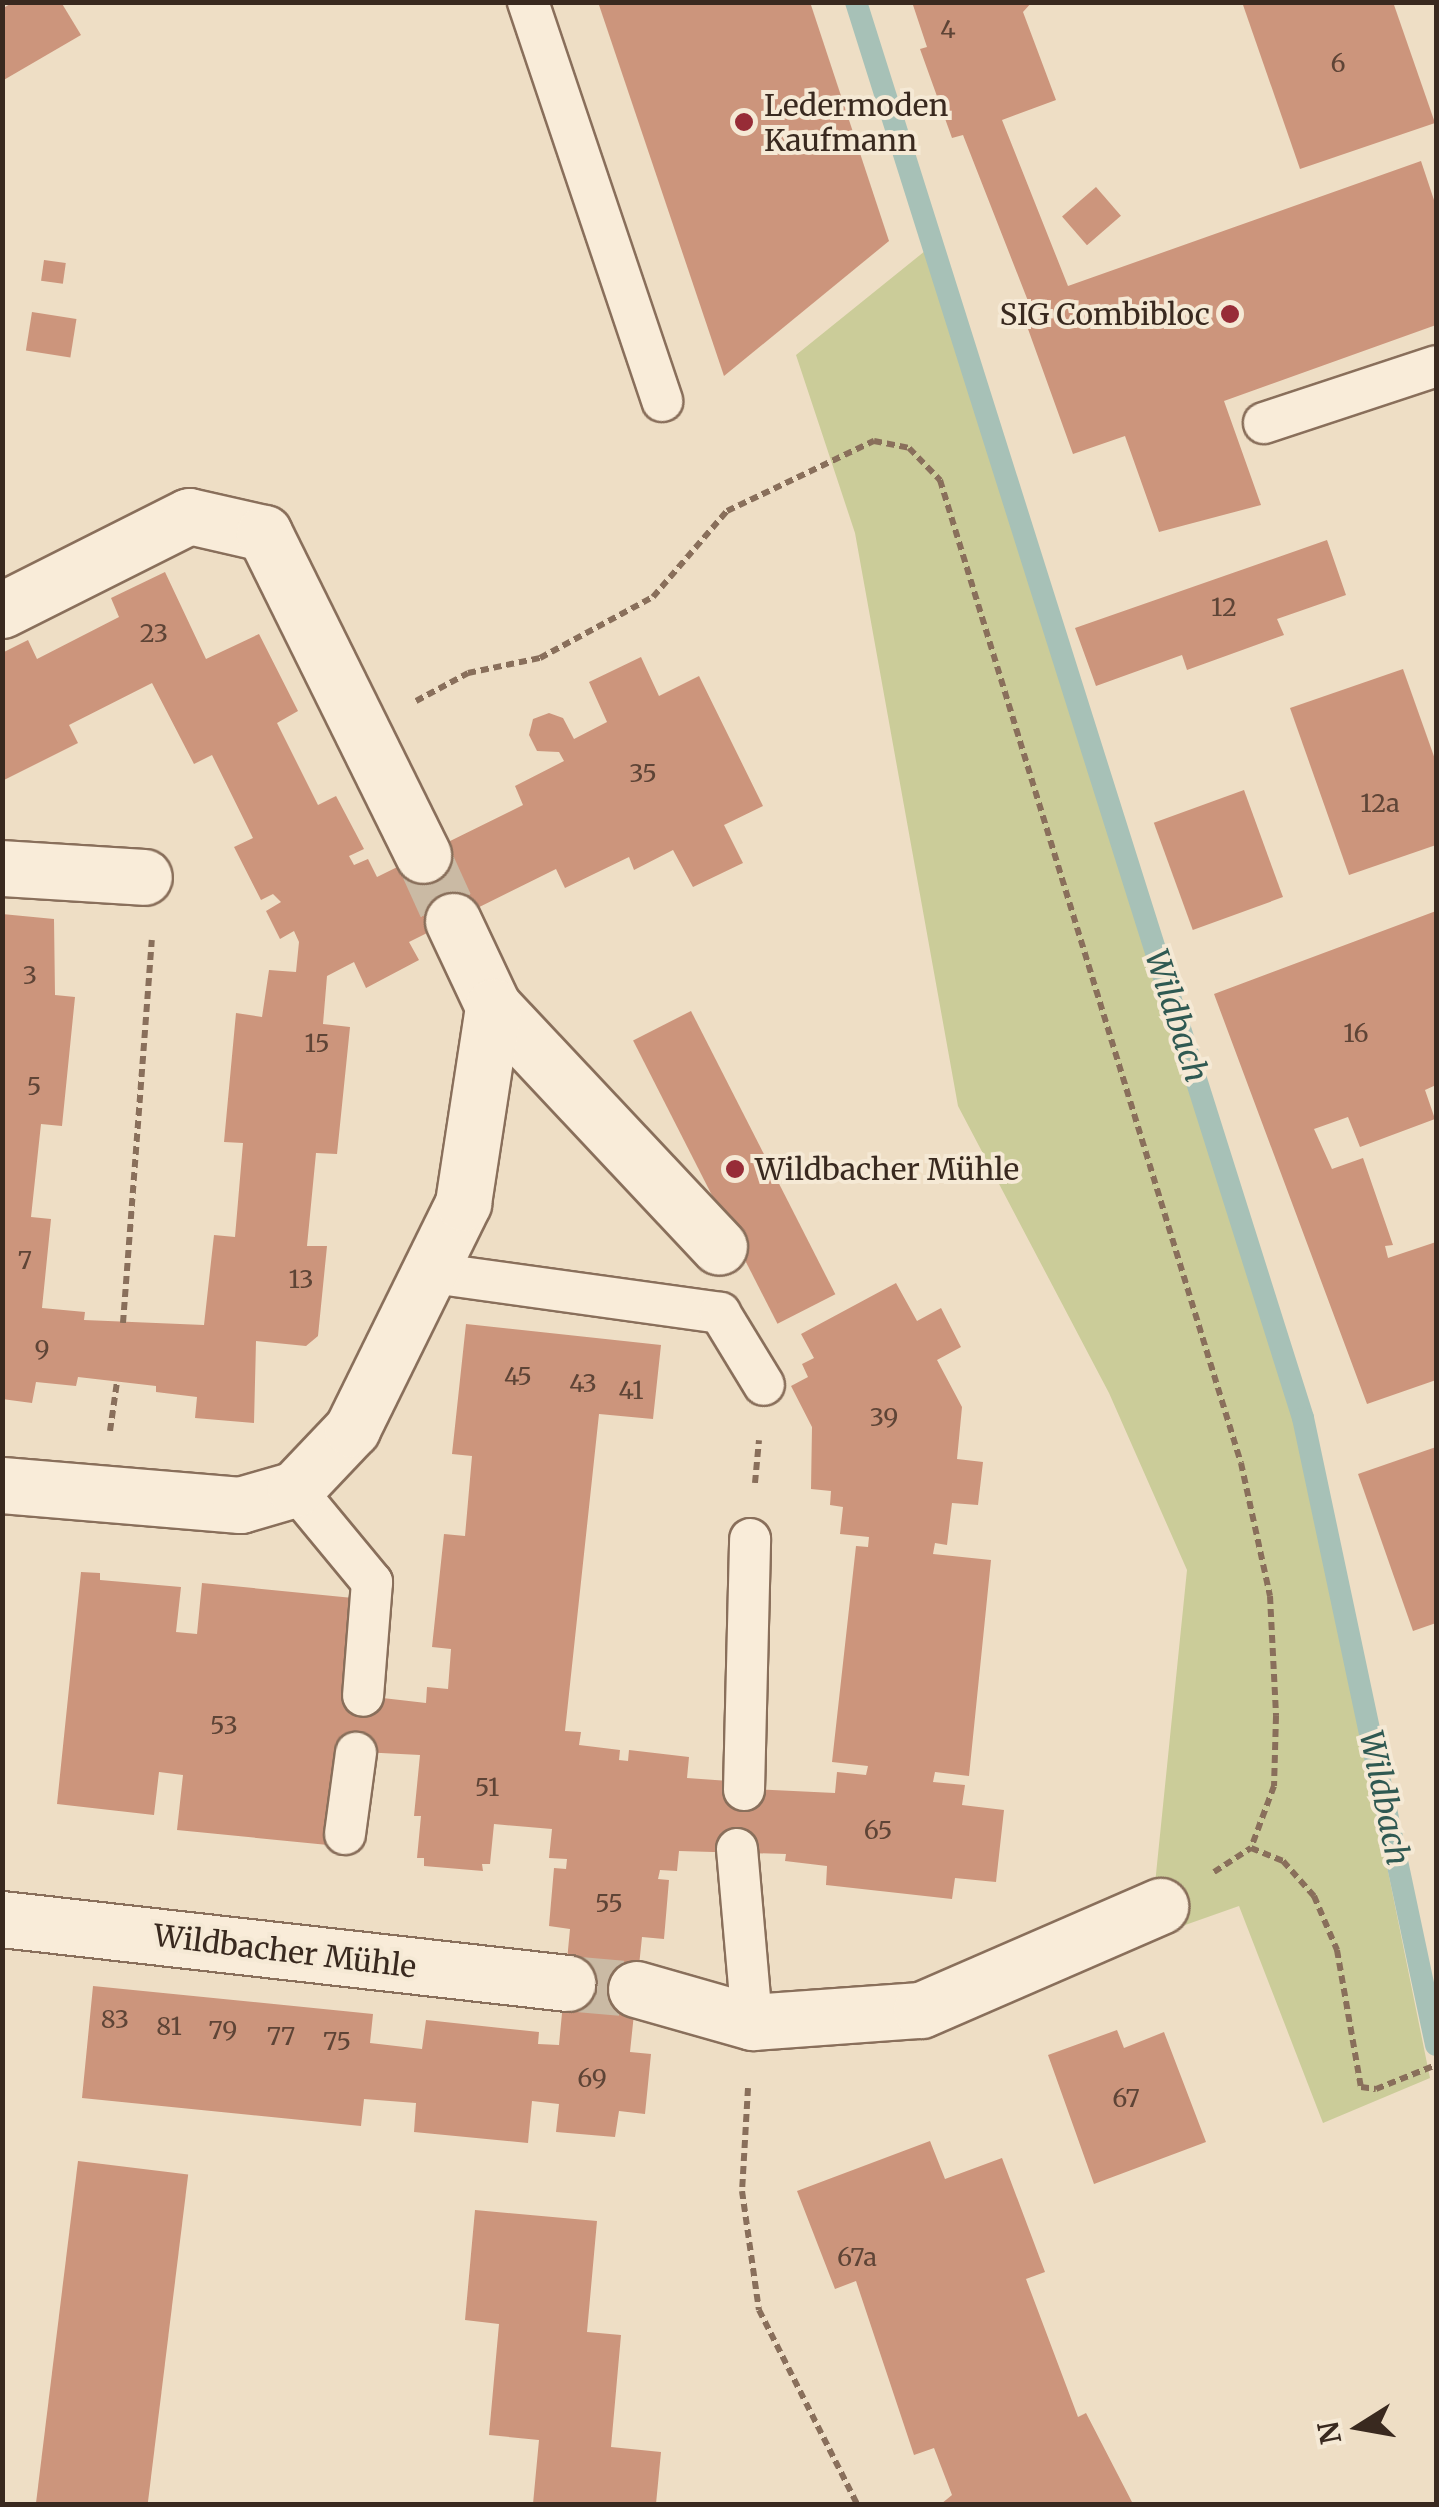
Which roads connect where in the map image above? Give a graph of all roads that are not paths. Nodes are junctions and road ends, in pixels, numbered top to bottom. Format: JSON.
{"nodes":[{"id":1,"x":528,"y":2,"type":"edge"},
{"id":2,"x":1436,"y":366,"type":"edge"},
{"id":3,"x":662,"y":401,"type":"dead end"},
{"id":4,"x":1264,"y":423,"type":"dead end"},
{"id":5,"x":2,"y":610,"type":"edge"},
{"id":6,"x":423,"y":855,"type":"tunnel mouth"},
{"id":7,"x":2,"y":868,"type":"edge"},
{"id":8,"x":144,"y":877,"type":"dead end"},
{"id":9,"x":452,"y":921,"type":"tunnel mouth"},
{"id":10,"x":494,"y":1006,"type":"junction"},
{"id":11,"x":719,"y":1247,"type":"dead end"},
{"id":12,"x":433,"y":1273,"type":"junction"},
{"id":13,"x":764,"y":1385,"type":"road end"},
{"id":14,"x":2,"y":1485,"type":"edge"},
{"id":15,"x":295,"y":1490,"type":"junction"},
{"id":16,"x":750,"y":1539,"type":"dead end"},
{"id":17,"x":363,"y":1696,"type":"dead end"},
{"id":18,"x":356,"y":1752,"type":"dead end"},
{"id":19,"x":744,"y":1790,"type":"dead end"},
{"id":20,"x":345,"y":1834,"type":"dead end"},
{"id":21,"x":737,"y":1849,"type":"dead end"},
{"id":22,"x":1160,"y":1906,"type":"dead end"},
{"id":23,"x":2,"y":1918,"type":"edge"},
{"id":24,"x":567,"y":1984,"type":"tunnel mouth"},
{"id":25,"x":636,"y":1989,"type":"tunnel mouth"},
{"id":26,"x":752,"y":2022,"type":"junction"}],
"edges":[{"from":1,"to":3,"type":"lane"},
{"from":2,"to":4,"type":"lane"},
{"from":5,"to":6,"type":"street"},
{"from":7,"to":8,"type":"street"},
{"from":9,"to":10,"type":"street"},
{"from":10,"to":11,"type":"street"},
{"from":10,"to":12,"type":"street"},
{"from":12,"to":13,"type":"lane"},
{"from":12,"to":15,"type":"street"},
{"from":14,"to":15,"type":"street"},
{"from":15,"to":17,"type":"lane"},
{"from":16,"to":19,"type":"lane"},
{"from":18,"to":20,"type":"lane"},
{"from":21,"to":26,"type":"lane"},
{"from":22,"to":26,"type":"street"},
{"from":23,"to":24,"type":"street","name":"Wildbacher Mühle"},
{"from":25,"to":26,"type":"street"}]}
